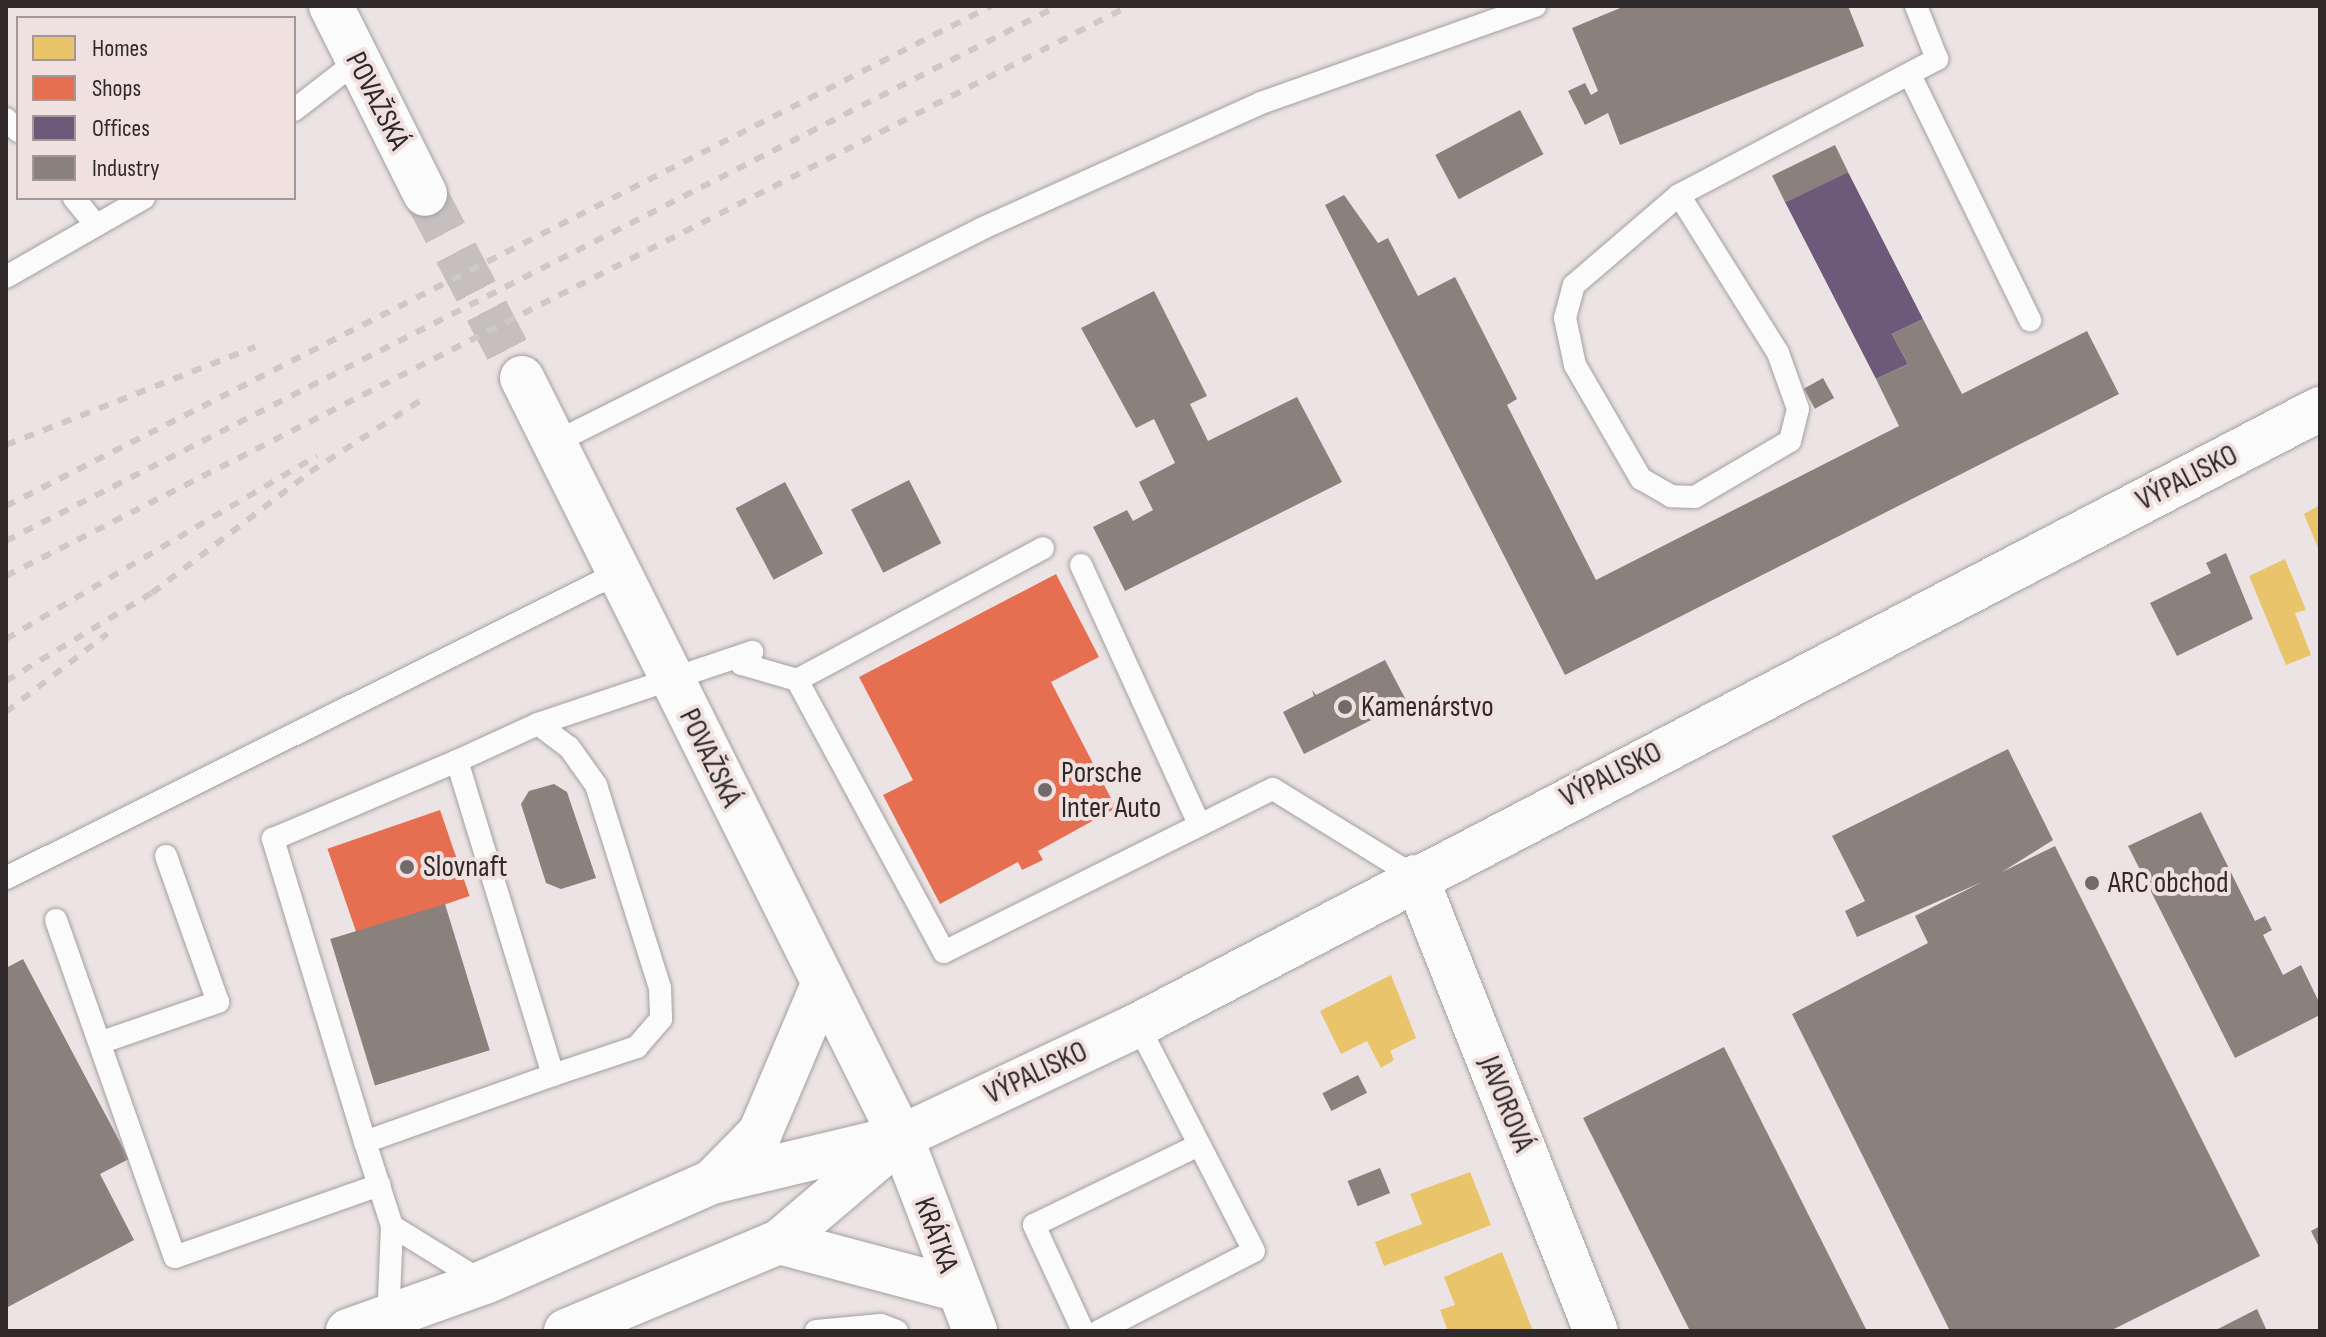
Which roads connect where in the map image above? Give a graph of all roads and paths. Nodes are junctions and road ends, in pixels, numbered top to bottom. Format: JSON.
{"nodes":[{"id":1,"x":331,"y":6,"type":"edge"},
{"id":2,"x":1535,"y":6,"type":"edge"},
{"id":3,"x":1916,"y":6,"type":"edge"},
{"id":4,"x":356,"y":62,"type":"junction"},
{"id":5,"x":1911,"y":77,"type":"junction"},
{"id":6,"x":296,"y":108,"type":"edge"},
{"id":7,"x":425,"y":194,"type":"tunnel mouth"},
{"id":8,"x":1679,"y":195,"type":"junction"},
{"id":9,"x":76,"y":200,"type":"edge"},
{"id":10,"x":140,"y":200,"type":"edge"},
{"id":11,"x":96,"y":225,"type":"junction"},
{"id":12,"x":6,"y":277,"type":"edge"},
{"id":13,"x":2030,"y":320,"type":"dead end"},
{"id":14,"x":522,"y":378,"type":"tunnel mouth"},
{"id":15,"x":2320,"y":409,"type":"edge"},
{"id":16,"x":558,"y":441,"type":"junction"},
{"id":17,"x":1043,"y":548,"type":"dead end"},
{"id":18,"x":1081,"y":565,"type":"dead end"},
{"id":19,"x":616,"y":574,"type":"junction"},
{"id":20,"x":672,"y":679,"type":"junction"},
{"id":21,"x":797,"y":680,"type":"junction"},
{"id":22,"x":538,"y":724,"type":"junction"},
{"id":23,"x":457,"y":761,"type":"junction"},
{"id":24,"x":1206,"y":818,"type":"junction"},
{"id":25,"x":166,"y":856,"type":"dead end"},
{"id":26,"x":1416,"y":877,"type":"junction"},
{"id":27,"x":6,"y":878,"type":"edge"},
{"id":28,"x":56,"y":920,"type":"dead end"},
{"id":29,"x":822,"y":987,"type":"junction"},
{"id":30,"x":1138,"y":1025,"type":"junction"},
{"id":31,"x":102,"y":1042,"type":"junction"},
{"id":32,"x":553,"y":1075,"type":"junction"},
{"id":33,"x":901,"y":1137,"type":"junction"},
{"id":34,"x":365,"y":1142,"type":"junction"},
{"id":35,"x":1199,"y":1145,"type":"junction"},
{"id":36,"x":712,"y":1182,"type":"junction"},
{"id":37,"x":380,"y":1185,"type":"junction"},
{"id":38,"x":392,"y":1226,"type":"junction"},
{"id":39,"x":779,"y":1242,"type":"junction"},
{"id":40,"x":485,"y":1282,"type":"junction"},
{"id":41,"x":956,"y":1289,"type":"junction"},
{"id":42,"x":375,"y":1327,"type":"edge"},
{"id":43,"x":566,"y":1331,"type":"edge"},
{"id":44,"x":817,"y":1331,"type":"edge"},
{"id":45,"x":897,"y":1331,"type":"edge"},
{"id":46,"x":975,"y":1331,"type":"edge"},
{"id":47,"x":1083,"y":1331,"type":"edge"},
{"id":48,"x":1099,"y":1331,"type":"edge"},
{"id":49,"x":1596,"y":1331,"type":"edge"}],
"edges":[{"from":1,"to":4,"type":"main road","name":"POVAŽSKÁ"},
{"from":2,"to":16,"type":"lane"},
{"from":3,"to":5,"type":"lane"},
{"from":4,"to":6,"type":"lane"},
{"from":4,"to":7,"type":"main road","name":"POVAŽSKÁ"},
{"from":5,"to":8,"type":"lane"},
{"from":5,"to":13,"type":"lane"},
{"from":8,"to":8,"type":"lane"},
{"from":9,"to":11,"type":"lane"},
{"from":10,"to":11,"type":"lane"},
{"from":11,"to":12,"type":"lane"},
{"from":14,"to":16,"type":"main road","name":"POVAŽSKÁ"},
{"from":15,"to":26,"type":"main road","name":"VÝPALISKO"},
{"from":16,"to":19,"type":"main road","name":"POVAŽSKÁ"},
{"from":17,"to":21,"type":"lane"},
{"from":18,"to":24,"type":"lane"},
{"from":19,"to":20,"type":"main road","name":"POVAŽSKÁ"},
{"from":19,"to":27,"type":"lane"},
{"from":20,"to":21,"type":"lane"},
{"from":20,"to":22,"type":"lane"},
{"from":20,"to":29,"type":"main road","name":"POVAŽSKÁ"},
{"from":21,"to":24,"type":"lane"},
{"from":22,"to":23,"type":"lane"},
{"from":22,"to":32,"type":"lane"},
{"from":23,"to":32,"type":"lane"},
{"from":23,"to":34,"type":"lane"},
{"from":24,"to":26,"type":"lane"},
{"from":25,"to":31,"type":"lane"},
{"from":26,"to":30,"type":"main road","name":"VÝPALISKO"},
{"from":26,"to":49,"type":"main road","name":"JAVOROVÁ"},
{"from":28,"to":31,"type":"lane"},
{"from":29,"to":33,"type":"main road","name":"POVAŽSKÁ"},
{"from":29,"to":36,"type":"main road"},
{"from":30,"to":33,"type":"main road","name":"VÝPALISKO"},
{"from":30,"to":35,"type":"lane"},
{"from":31,"to":37,"type":"lane"},
{"from":32,"to":34,"type":"lane"},
{"from":33,"to":36,"type":"main road","name":"VÝPALISKO"},
{"from":33,"to":39,"type":"main road","name":"VÝPALISKO"},
{"from":33,"to":41,"type":"main road","name":"KRÁTKA"},
{"from":34,"to":37,"type":"lane"},
{"from":35,"to":47,"type":"lane"},
{"from":35,"to":48,"type":"lane"},
{"from":36,"to":40,"type":"main road","name":"VÝPALISKO"},
{"from":37,"to":38,"type":"lane"},
{"from":38,"to":40,"type":"lane"},
{"from":38,"to":42,"type":"lane"},
{"from":39,"to":41,"type":"main road"},
{"from":39,"to":43,"type":"main road","name":"VÝPALISKO"},
{"from":40,"to":42,"type":"main road","name":"VÝPALISKO"},
{"from":41,"to":46,"type":"main road","name":"KRÁTKA"},
{"from":44,"to":45,"type":"lane"}]}
